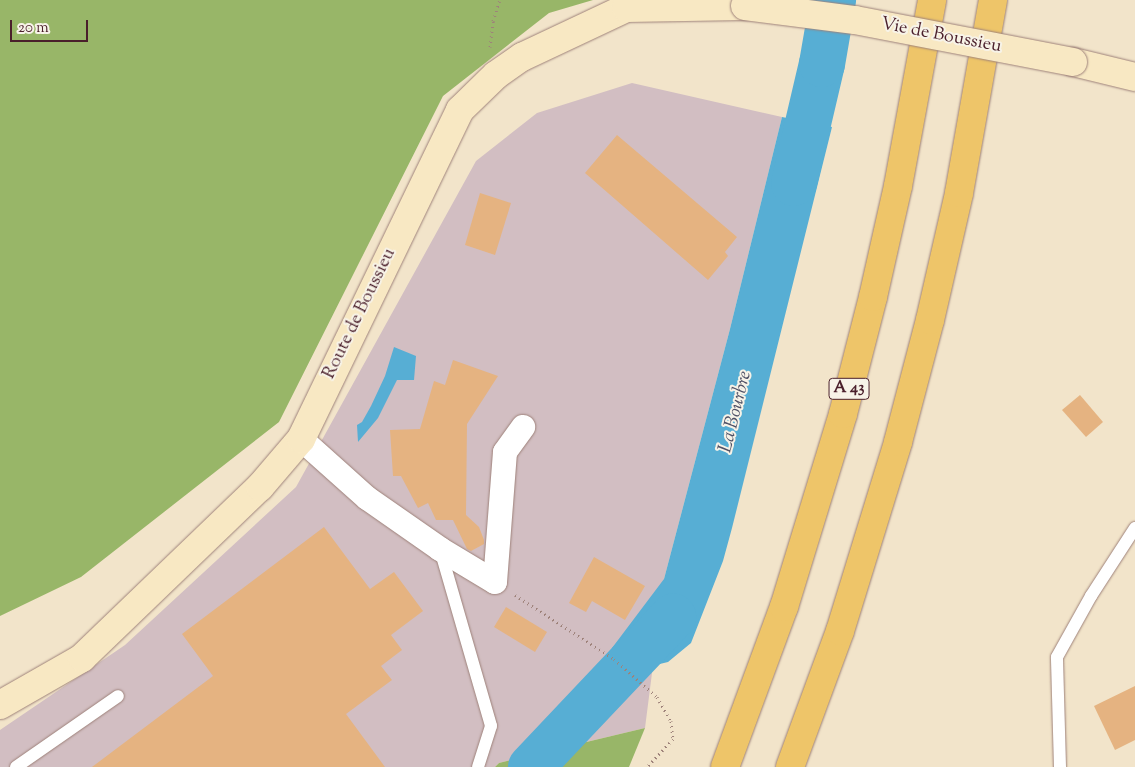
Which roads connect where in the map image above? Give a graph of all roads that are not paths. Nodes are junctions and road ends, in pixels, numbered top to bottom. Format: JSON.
{"nodes":[{"id":1,"x":932,"y":0,"type":"edge"},
{"id":2,"x":993,"y":0,"type":"edge"},
{"id":3,"x":745,"y":6,"type":"joint"},
{"id":4,"x":1135,"y":77,"type":"edge"},
{"id":5,"x":523,"y":427,"type":"dead end"},
{"id":6,"x":301,"y":439,"type":"junction"},
{"id":7,"x":1135,"y":528,"type":"edge"},
{"id":8,"x":440,"y":549,"type":"junction"},
{"id":9,"x":118,"y":696,"type":"dead end"},
{"id":10,"x":0,"y":705,"type":"edge"},
{"id":11,"x":16,"y":767,"type":"edge"},
{"id":12,"x":478,"y":767,"type":"edge"},
{"id":13,"x":725,"y":767,"type":"edge"},
{"id":14,"x":790,"y":767,"type":"edge"},
{"id":15,"x":1060,"y":767,"type":"edge"}],
"edges":[{"from":1,"to":13,"type":"highway","number":"A 43"},
{"from":2,"to":14,"type":"highway"},
{"from":3,"to":4,"type":"street","name":"Vie de Boussieu","bridge":true},
{"from":3,"to":6,"type":"street","name":"Route de Boussieu"},
{"from":5,"to":8,"type":"street"},
{"from":6,"to":8,"type":"street"},
{"from":6,"to":10,"type":"street","name":"Route de Boussieu"},
{"from":7,"to":15,"type":"lane"},
{"from":8,"to":12,"type":"lane"},
{"from":9,"to":11,"type":"lane"}]}
